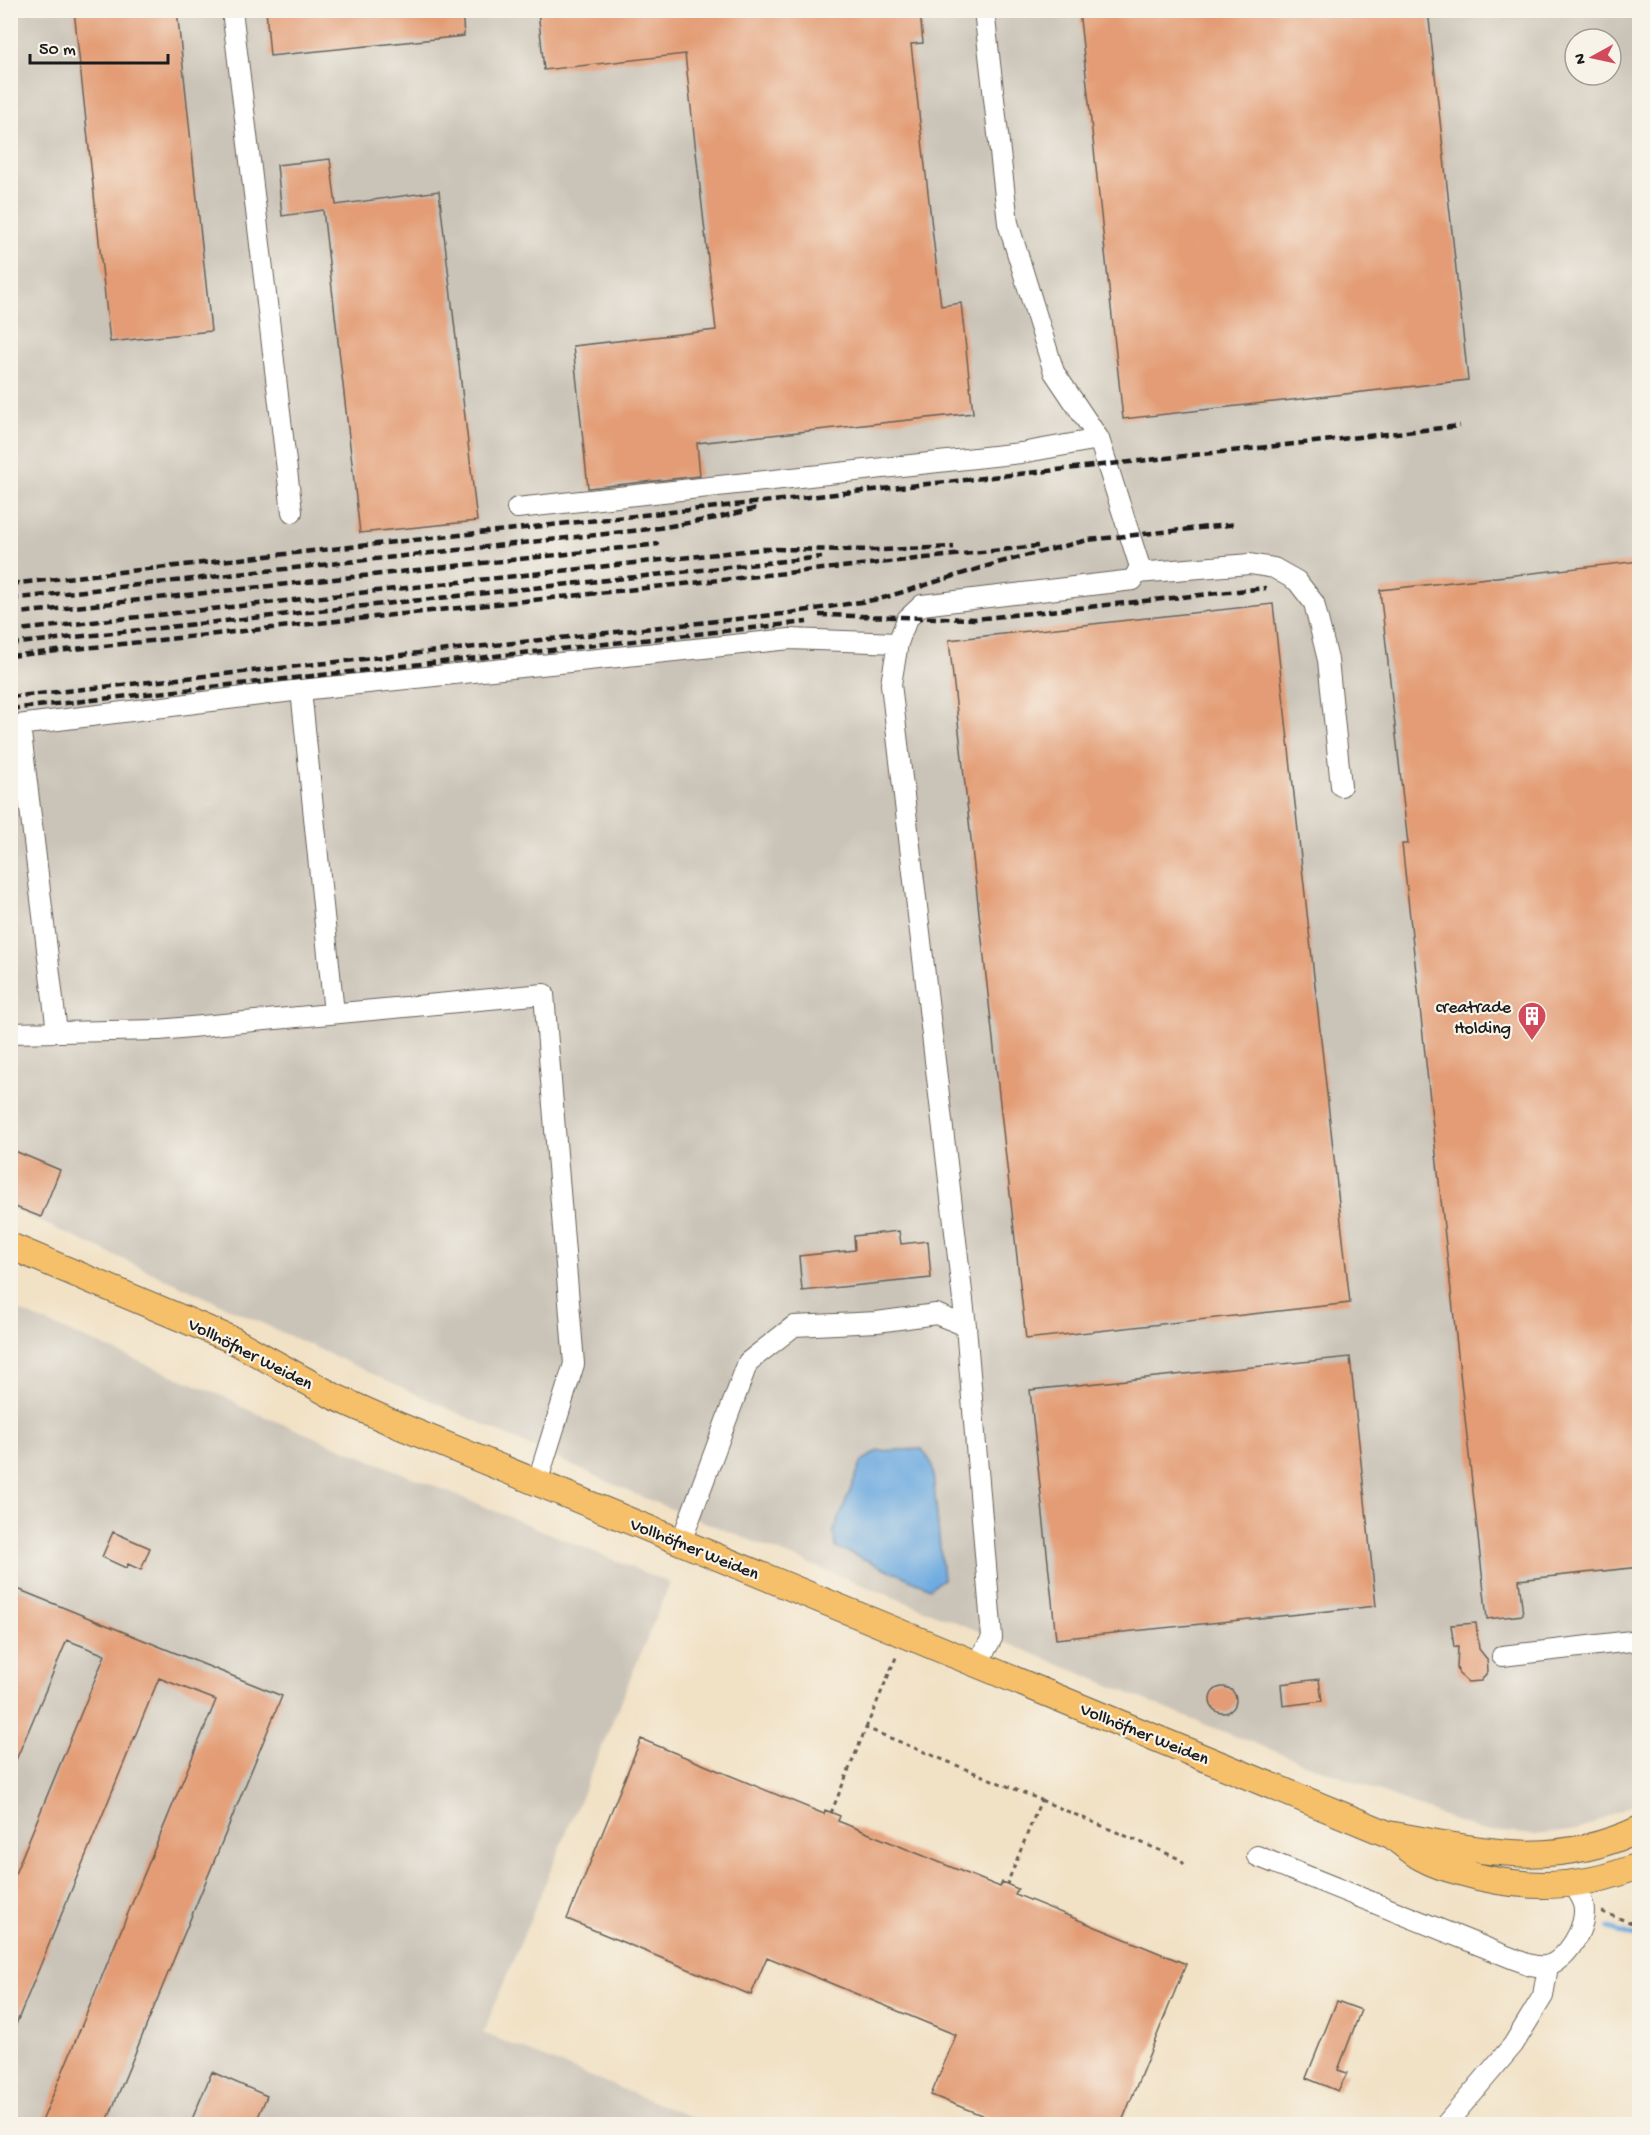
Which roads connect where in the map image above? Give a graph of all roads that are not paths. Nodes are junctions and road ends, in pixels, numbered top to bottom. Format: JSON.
{"nodes":[{"id":1,"x":232,"y":10,"type":"edge"},
{"id":2,"x":984,"y":10,"type":"edge"},
{"id":3,"x":1099,"y":439,"type":"junction"},
{"id":4,"x":517,"y":508,"type":"dead end"},
{"id":5,"x":292,"y":512,"type":"dead end"},
{"id":6,"x":1137,"y":573,"type":"junction"},
{"id":7,"x":898,"y":643,"type":"junction"},
{"id":8,"x":301,"y":690,"type":"junction"},
{"id":9,"x":15,"y":725,"type":"edge"},
{"id":10,"x":1341,"y":786,"type":"dead end"},
{"id":11,"x":334,"y":1013,"type":"junction"},
{"id":12,"x":57,"y":1032,"type":"junction"},
{"id":13,"x":10,"y":1033,"type":"edge"},
{"id":14,"x":10,"y":1246,"type":"edge"},
{"id":15,"x":966,"y":1326,"type":"junction"},
{"id":16,"x":537,"y":1482,"type":"junction"},
{"id":17,"x":681,"y":1542,"type":"junction"},
{"id":18,"x":1640,"y":1640,"type":"edge"},
{"id":19,"x":1503,"y":1656,"type":"dead end"},
{"id":20,"x":977,"y":1664,"type":"junction"},
{"id":21,"x":1640,"y":1829,"type":"edge"},
{"id":22,"x":1388,"y":1834,"type":"junction"},
{"id":23,"x":1257,"y":1856,"type":"dead end"},
{"id":24,"x":1640,"y":1864,"type":"edge"},
{"id":25,"x":1578,"y":1894,"type":"junction"},
{"id":26,"x":1548,"y":1966,"type":"junction"},
{"id":27,"x":1446,"y":2124,"type":"edge"}],
"edges":[{"from":1,"to":5,"type":"lane"},
{"from":2,"to":3,"type":"lane"},
{"from":3,"to":4,"type":"lane"},
{"from":3,"to":6,"type":"lane"},
{"from":6,"to":7,"type":"lane"},
{"from":6,"to":10,"type":"lane"},
{"from":7,"to":8,"type":"lane"},
{"from":7,"to":15,"type":"lane"},
{"from":8,"to":9,"type":"lane"},
{"from":8,"to":11,"type":"lane"},
{"from":9,"to":12,"type":"lane"},
{"from":11,"to":12,"type":"lane"},
{"from":11,"to":16,"type":"lane"},
{"from":12,"to":13,"type":"lane"},
{"from":14,"to":16,"type":"main road","name":"Vollhöfner Weiden"},
{"from":15,"to":17,"type":"lane"},
{"from":15,"to":20,"type":"lane"},
{"from":16,"to":17,"type":"main road","name":"Vollhöfner Weiden"},
{"from":17,"to":20,"type":"main road","name":"Vollhöfner Weiden"},
{"from":18,"to":19,"type":"lane"},
{"from":20,"to":22,"type":"main road","name":"Vollhöfner Weiden"},
{"from":21,"to":22,"type":"main road","name":"Vollhöfner Weiden"},
{"from":22,"to":25,"type":"main road","name":"Vollhöfner Weiden"},
{"from":23,"to":26,"type":"lane"},
{"from":24,"to":25,"type":"main road","name":"Vollhöfner Weiden"},
{"from":25,"to":26,"type":"lane"},
{"from":26,"to":27,"type":"lane"}]}
